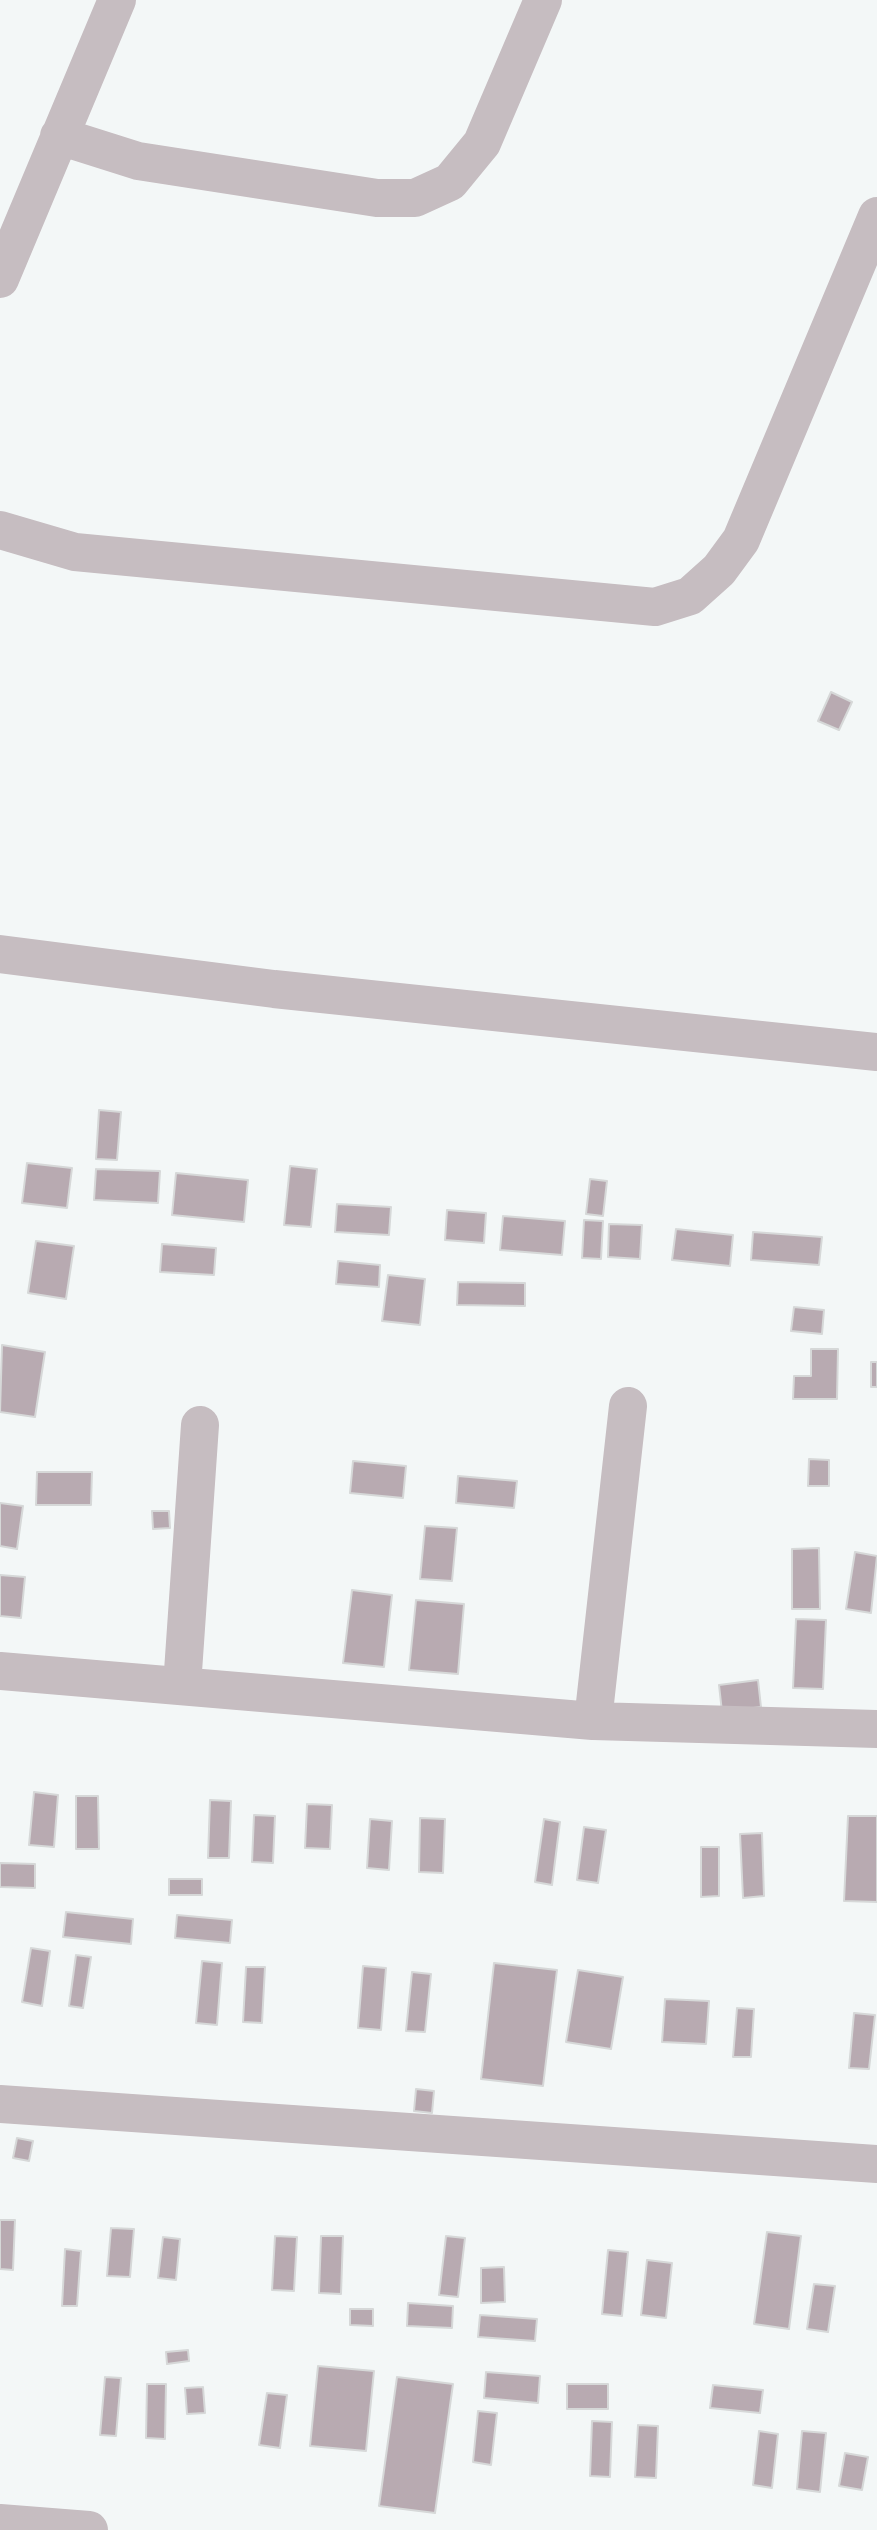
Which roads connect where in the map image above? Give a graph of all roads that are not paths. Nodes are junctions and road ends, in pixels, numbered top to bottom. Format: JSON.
{"nodes":[{"id":1,"x":117,"y":0,"type":"edge"},
{"id":2,"x":543,"y":0,"type":"edge"},
{"id":3,"x":59,"y":136,"type":"junction"},
{"id":4,"x":877,"y":216,"type":"edge"},
{"id":5,"x":0,"y":279,"type":"edge"},
{"id":6,"x":0,"y":530,"type":"edge"},
{"id":7,"x":0,"y":954,"type":"edge"},
{"id":8,"x":877,"y":1052,"type":"edge"},
{"id":9,"x":628,"y":1406,"type":"dead end"},
{"id":10,"x":200,"y":1425,"type":"dead end"},
{"id":11,"x":0,"y":1671,"type":"edge"},
{"id":12,"x":183,"y":1686,"type":"junction"},
{"id":13,"x":593,"y":1721,"type":"junction"},
{"id":14,"x":877,"y":1729,"type":"edge"},
{"id":15,"x":0,"y":2104,"type":"edge"},
{"id":16,"x":877,"y":2164,"type":"edge"},
{"id":17,"x":0,"y":2523,"type":"edge"},
{"id":18,"x":89,"y":2530,"type":"edge"}],
"edges":[{"from":1,"to":3,"type":"street"},
{"from":2,"to":3,"type":"street"},
{"from":3,"to":5,"type":"street"},
{"from":4,"to":6,"type":"street"},
{"from":7,"to":8,"type":"street"},
{"from":9,"to":13,"type":"street"},
{"from":10,"to":12,"type":"street"},
{"from":11,"to":12,"type":"street"},
{"from":12,"to":13,"type":"street"},
{"from":13,"to":14,"type":"street"},
{"from":15,"to":16,"type":"street"},
{"from":17,"to":18,"type":"street"}]}
